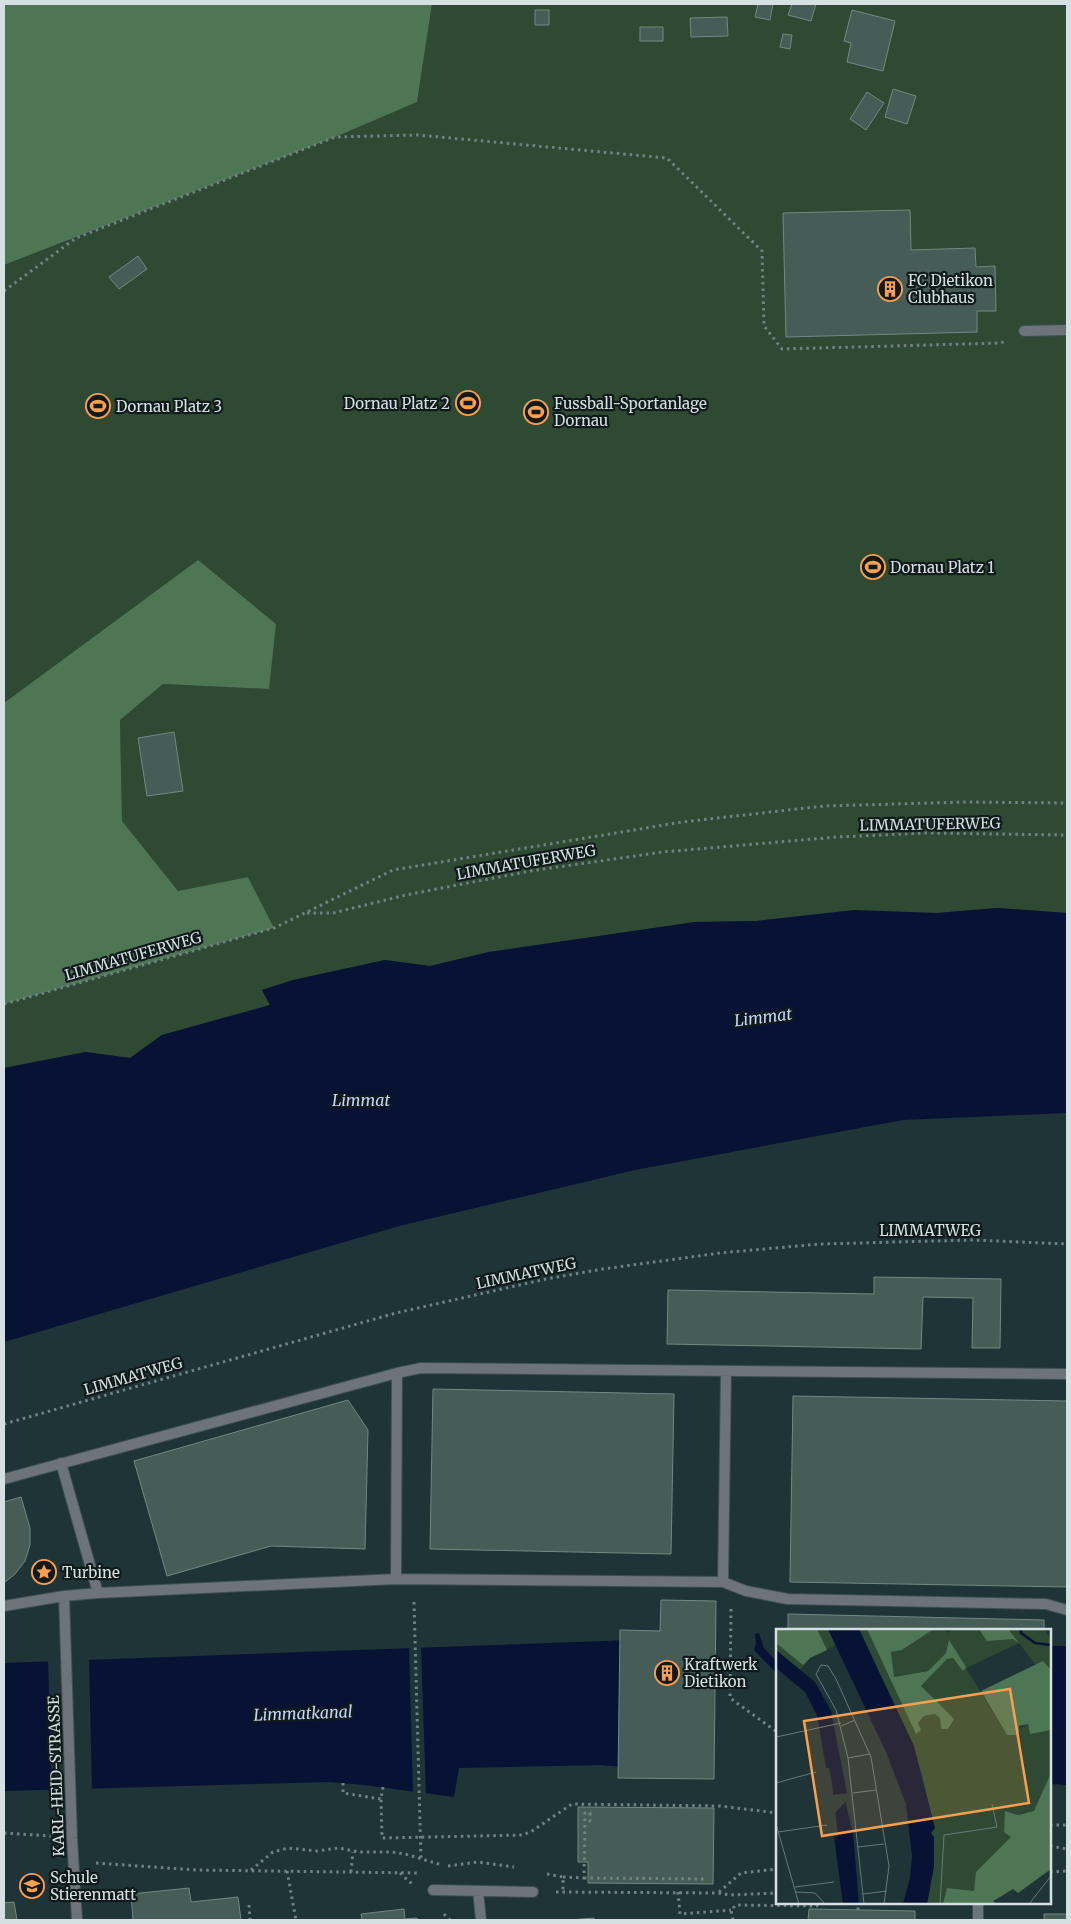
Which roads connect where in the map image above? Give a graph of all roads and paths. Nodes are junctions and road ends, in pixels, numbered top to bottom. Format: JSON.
{"nodes":[{"id":1,"x":4,"y":291,"type":"edge"},
{"id":2,"x":1067,"y":330,"type":"edge"},
{"id":3,"x":1024,"y":331,"type":"joint"},
{"id":4,"x":1067,"y":803,"type":"edge"},
{"id":5,"x":1067,"y":835,"type":"edge"},
{"id":6,"x":305,"y":913,"type":"junction"},
{"id":7,"x":4,"y":1004,"type":"edge"},
{"id":8,"x":1067,"y":1244,"type":"edge"},
{"id":9,"x":726,"y":1372,"type":"junction"},
{"id":10,"x":397,"y":1373,"type":"junction"},
{"id":11,"x":1067,"y":1374,"type":"edge"},
{"id":12,"x":4,"y":1424,"type":"edge"},
{"id":13,"x":61,"y":1463,"type":"junction"},
{"id":14,"x":4,"y":1479,"type":"edge"},
{"id":15,"x":396,"y":1578,"type":"junction"},
{"id":16,"x":413,"y":1579,"type":"junction"},
{"id":17,"x":727,"y":1584,"type":"junction"},
{"id":18,"x":98,"y":1593,"type":"junction"},
{"id":19,"x":64,"y":1596,"type":"junction"},
{"id":20,"x":4,"y":1606,"type":"edge"},
{"id":21,"x":1067,"y":1610,"type":"edge"},
{"id":22,"x":776,"y":1731,"type":"edge"},
{"id":23,"x":343,"y":1783,"type":"dead end"},
{"id":24,"x":383,"y":1787,"type":"dead end"},
{"id":25,"x":381,"y":1799,"type":"junction"},
{"id":26,"x":776,"y":1813,"type":"edge"},
{"id":27,"x":593,"y":1821,"type":"dead end"},
{"id":28,"x":1051,"y":1824,"type":"edge"},
{"id":29,"x":1067,"y":1825,"type":"edge"},
{"id":30,"x":4,"y":1833,"type":"edge"},
{"id":31,"x":420,"y":1837,"type":"junction"},
{"id":32,"x":72,"y":1838,"type":"junction"},
{"id":33,"x":1051,"y":1846,"type":"edge"},
{"id":34,"x":1067,"y":1849,"type":"edge"},
{"id":35,"x":353,"y":1852,"type":"junction"},
{"id":36,"x":95,"y":1855,"type":"dead end"},
{"id":37,"x":421,"y":1859,"type":"junction"},
{"id":38,"x":516,"y":1867,"type":"dead end"},
{"id":39,"x":776,"y":1869,"type":"edge"},
{"id":40,"x":250,"y":1870,"type":"junction"},
{"id":41,"x":287,"y":1870,"type":"junction"},
{"id":42,"x":1067,"y":1871,"type":"edge"},
{"id":43,"x":351,"y":1872,"type":"junction"},
{"id":44,"x":1051,"y":1872,"type":"edge"},
{"id":45,"x":418,"y":1873,"type":"dead end"},
{"id":46,"x":544,"y":1873,"type":"dead end"},
{"id":47,"x":563,"y":1877,"type":"junction"},
{"id":48,"x":584,"y":1878,"type":"junction"},
{"id":49,"x":707,"y":1879,"type":"dead end"},
{"id":50,"x":433,"y":1890,"type":"dead end"},
{"id":51,"x":478,"y":1891,"type":"junction"},
{"id":52,"x":534,"y":1892,"type":"joint"},
{"id":53,"x":563,"y":1892,"type":"junction"},
{"id":54,"x":678,"y":1892,"type":"junction"},
{"id":55,"x":718,"y":1893,"type":"junction"},
{"id":56,"x":776,"y":1893,"type":"edge"},
{"id":57,"x":817,"y":1904,"type":"edge"},
{"id":58,"x":858,"y":1904,"type":"edge"},
{"id":59,"x":978,"y":1904,"type":"edge"},
{"id":60,"x":249,"y":1906,"type":"dead end"},
{"id":61,"x":732,"y":1910,"type":"junction"},
{"id":62,"x":858,"y":1910,"type":"dead end"},
{"id":63,"x":77,"y":1920,"type":"edge"},
{"id":64,"x":250,"y":1920,"type":"edge"},
{"id":65,"x":296,"y":1920,"type":"edge"},
{"id":66,"x":481,"y":1920,"type":"edge"},
{"id":67,"x":733,"y":1920,"type":"edge"},
{"id":68,"x":978,"y":1920,"type":"edge"}],
"edges":[{"from":1,"to":3,"type":"path"},
{"from":2,"to":3,"type":"street"},
{"from":4,"to":6,"type":"path"},
{"from":5,"to":6,"type":"path","name":"LIMMATUFERWEG"},
{"from":6,"to":7,"type":"path","name":"LIMMATUFERWEG"},
{"from":8,"to":12,"type":"path","name":"LIMMATWEG"},
{"from":9,"to":10,"type":"street"},
{"from":9,"to":11,"type":"street"},
{"from":9,"to":17,"type":"street"},
{"from":10,"to":13,"type":"street"},
{"from":10,"to":15,"type":"street"},
{"from":13,"to":14,"type":"street"},
{"from":13,"to":18,"type":"street"},
{"from":15,"to":16,"type":"street"},
{"from":15,"to":18,"type":"street"},
{"from":16,"to":17,"type":"street"},
{"from":16,"to":31,"type":"path"},
{"from":17,"to":21,"type":"street"},
{"from":17,"to":22,"type":"path"},
{"from":18,"to":19,"type":"street"},
{"from":19,"to":20,"type":"street"},
{"from":19,"to":32,"type":"street","name":"KARL-HEID-STRASSE"},
{"from":23,"to":25,"type":"path"},
{"from":24,"to":25,"type":"path"},
{"from":25,"to":31,"type":"path"},
{"from":26,"to":31,"type":"path"},
{"from":27,"to":48,"type":"path"},
{"from":28,"to":29,"type":"path"},
{"from":30,"to":32,"type":"path"},
{"from":31,"to":37,"type":"path"},
{"from":32,"to":63,"type":"street","name":"KARL-HEID-STRASSE"},
{"from":33,"to":34,"type":"path"},
{"from":35,"to":37,"type":"path"},
{"from":35,"to":40,"type":"path"},
{"from":35,"to":43,"type":"path"},
{"from":36,"to":40,"type":"path"},
{"from":37,"to":38,"type":"path"},
{"from":39,"to":55,"type":"path"},
{"from":40,"to":41,"type":"path"},
{"from":41,"to":43,"type":"path"},
{"from":41,"to":65,"type":"path"},
{"from":42,"to":44,"type":"path"},
{"from":43,"to":45,"type":"path"},
{"from":46,"to":47,"type":"path"},
{"from":47,"to":48,"type":"path"},
{"from":47,"to":53,"type":"path"},
{"from":48,"to":49,"type":"path"},
{"from":50,"to":51,"type":"street"},
{"from":51,"to":52,"type":"street"},
{"from":51,"to":66,"type":"street"},
{"from":52,"to":53,"type":"path"},
{"from":53,"to":54,"type":"path"},
{"from":54,"to":55,"type":"path"},
{"from":54,"to":61,"type":"path"},
{"from":55,"to":56,"type":"path"},
{"from":57,"to":61,"type":"path"},
{"from":58,"to":62,"type":"path"},
{"from":59,"to":68,"type":"street"},
{"from":60,"to":64,"type":"path"},
{"from":61,"to":67,"type":"path"}]}
